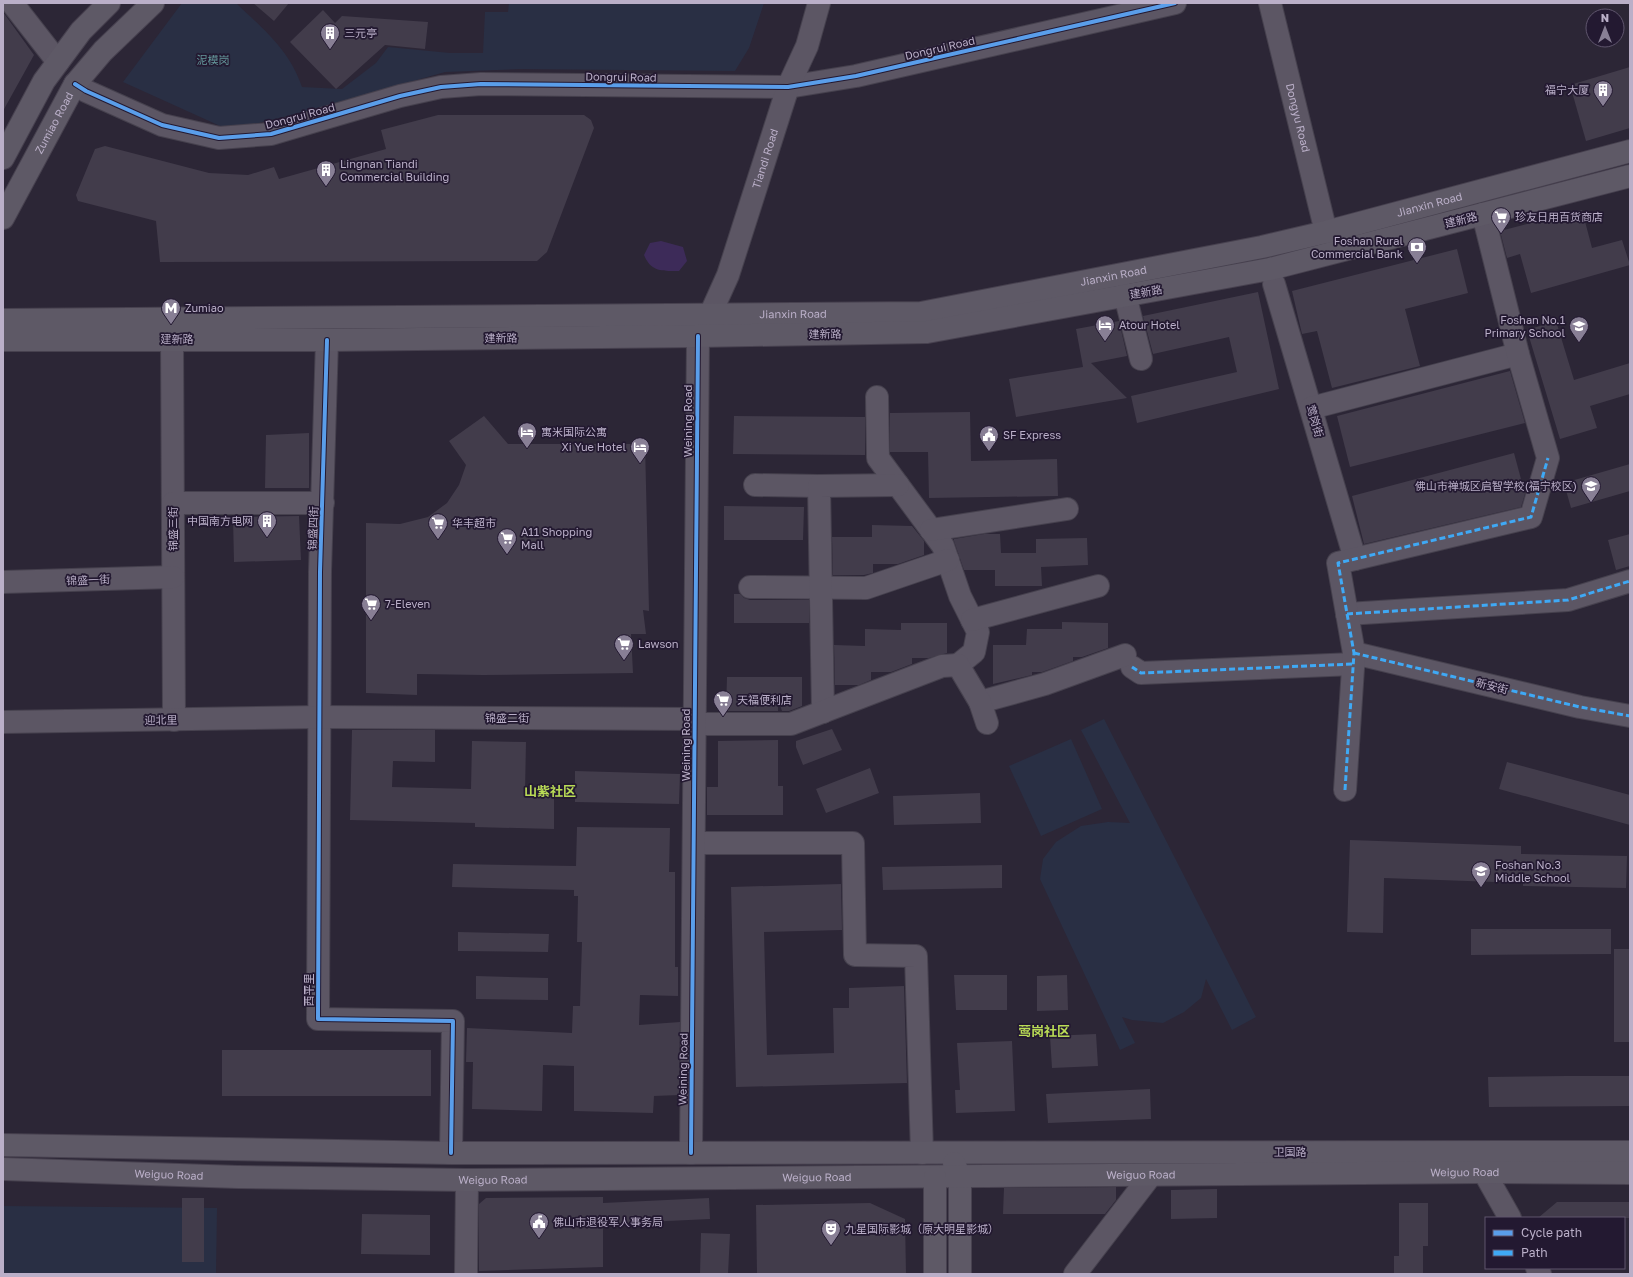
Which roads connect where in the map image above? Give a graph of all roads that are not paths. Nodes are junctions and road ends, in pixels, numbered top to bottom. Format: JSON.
{"nodes":[{"id":1,"x":12,"y":3,"type":"edge"},
{"id":2,"x":109,"y":3,"type":"edge"},
{"id":3,"x":153,"y":3,"type":"edge"},
{"id":4,"x":819,"y":3,"type":"edge"},
{"id":5,"x":1175,"y":3,"type":"edge"},
{"id":6,"x":1270,"y":3,"type":"edge"},
{"id":7,"x":58,"y":62,"type":"junction"},
{"id":8,"x":75,"y":84,"type":"junction"},
{"id":9,"x":788,"y":87,"type":"junction"},
{"id":10,"x":1630,"y":151,"type":"edge"},
{"id":11,"x":3,"y":158,"type":"edge"},
{"id":12,"x":1630,"y":176,"type":"edge"},
{"id":13,"x":1483,"y":214,"type":"junction"},
{"id":14,"x":3,"y":218,"type":"edge"},
{"id":15,"x":1326,"y":232,"type":"junction"},
{"id":16,"x":1274,"y":284,"type":"dead end"},
{"id":17,"x":1126,"y":295,"type":"junction"},
{"id":18,"x":710,"y":315,"type":"junction"},
{"id":19,"x":3,"y":320,"type":"edge"},
{"id":20,"x":698,"y":336,"type":"junction"},
{"id":21,"x":172,"y":339,"type":"junction"},
{"id":22,"x":3,"y":340,"type":"edge"},
{"id":23,"x":327,"y":340,"type":"junction"},
{"id":24,"x":1518,"y":354,"type":"junction"},
{"id":25,"x":1141,"y":360,"type":"dead end"},
{"id":26,"x":877,"y":397,"type":"dead end"},
{"id":27,"x":1311,"y":408,"type":"junction"},
{"id":28,"x":755,"y":485,"type":"dead end"},
{"id":29,"x":898,"y":485,"type":"junction"},
{"id":30,"x":819,"y":486,"type":"junction"},
{"id":31,"x":172,"y":503,"type":"junction"},
{"id":32,"x":323,"y":503,"type":"junction"},
{"id":33,"x":1067,"y":509,"type":"dead end"},
{"id":34,"x":931,"y":530,"type":"junction"},
{"id":35,"x":1355,"y":559,"type":"junction"},
{"id":36,"x":948,"y":560,"type":"junction"},
{"id":37,"x":173,"y":577,"type":"junction"},
{"id":38,"x":1630,"y":581,"type":"edge"},
{"id":39,"x":3,"y":582,"type":"edge"},
{"id":40,"x":1098,"y":586,"type":"dead end"},
{"id":41,"x":750,"y":588,"type":"dead end"},
{"id":42,"x":821,"y":589,"type":"junction"},
{"id":43,"x":1347,"y":614,"type":"junction"},
{"id":44,"x":972,"y":620,"type":"junction"},
{"id":45,"x":1354,"y":658,"type":"junction"},
{"id":46,"x":958,"y":665,"type":"junction"},
{"id":47,"x":980,"y":702,"type":"junction"},
{"id":48,"x":823,"y":712,"type":"junction"},
{"id":49,"x":1630,"y":716,"type":"edge"},
{"id":50,"x":319,"y":717,"type":"junction"},
{"id":51,"x":174,"y":720,"type":"junction"},
{"id":52,"x":3,"y":722,"type":"edge"},
{"id":53,"x":695,"y":722,"type":"junction"},
{"id":54,"x":987,"y":723,"type":"dead end"},
{"id":55,"x":1345,"y":790,"type":"dead end"},
{"id":56,"x":694,"y":843,"type":"junction"},
{"id":57,"x":3,"y":1144,"type":"edge"},
{"id":58,"x":1630,"y":1152,"type":"edge"},
{"id":59,"x":451,"y":1153,"type":"junction"},
{"id":60,"x":691,"y":1153,"type":"junction"},
{"id":61,"x":922,"y":1153,"type":"junction"},
{"id":62,"x":950,"y":1153,"type":"junction"},
{"id":63,"x":3,"y":1169,"type":"edge"},
{"id":64,"x":1484,"y":1172,"type":"junction"},
{"id":65,"x":1630,"y":1173,"type":"edge"},
{"id":66,"x":1151,"y":1175,"type":"junction"},
{"id":67,"x":935,"y":1177,"type":"junction"},
{"id":68,"x":960,"y":1177,"type":"junction"},
{"id":69,"x":466,"y":1180,"type":"junction"},
{"id":70,"x":1509,"y":1217,"type":"edge"},
{"id":71,"x":466,"y":1274,"type":"edge"},
{"id":72,"x":935,"y":1274,"type":"edge"},
{"id":73,"x":960,"y":1274,"type":"edge"},
{"id":74,"x":1075,"y":1274,"type":"edge"}],
"edges":[{"from":1,"to":7,"type":"street"},
{"from":2,"to":7,"type":"main road"},
{"from":3,"to":8,"type":"main road","name":"Zumiao Road"},
{"from":4,"to":9,"type":"street","name":"Tiandi Road"},
{"from":5,"to":9,"type":"street","name":"Dongrui Road"},
{"from":6,"to":15,"type":"street","name":"Dongyu Road"},
{"from":7,"to":11,"type":"main road"},
{"from":8,"to":9,"type":"street","name":"Dongrui Road"},
{"from":8,"to":14,"type":"main road","name":"Zumiao Road"},
{"from":9,"to":18,"type":"street","name":"Tiandi Road"},
{"from":10,"to":15,"type":"main road","name":"Jianxin Road"},
{"from":12,"to":13,"type":"main road","name":"建新路"},
{"from":13,"to":17,"type":"main road","name":"建新路"},
{"from":13,"to":24,"type":"street"},
{"from":15,"to":18,"type":"main road","name":"Jianxin Road"},
{"from":16,"to":27,"type":"street","name":"莺岗街"},
{"from":17,"to":20,"type":"main road","name":"建新路"},
{"from":17,"to":25,"type":"street"},
{"from":18,"to":19,"type":"main road","name":"Jianxin Road"},
{"from":20,"to":23,"type":"main road","name":"建新路"},
{"from":20,"to":53,"type":"street","name":"Weining Road"},
{"from":21,"to":22,"type":"main road","name":"建新路"},
{"from":21,"to":23,"type":"main road","name":"建新路"},
{"from":21,"to":31,"type":"street","name":"锦盛三街"},
{"from":23,"to":32,"type":"street","name":"锦盛四街"},
{"from":24,"to":27,"type":"street"},
{"from":24,"to":35,"type":"street"},
{"from":26,"to":29,"type":"street"},
{"from":27,"to":35,"type":"street","name":"莺岗街"},
{"from":28,"to":30,"type":"street"},
{"from":29,"to":30,"type":"street"},
{"from":29,"to":34,"type":"street"},
{"from":30,"to":42,"type":"street"},
{"from":31,"to":32,"type":"street"},
{"from":31,"to":37,"type":"street","name":"锦盛三街"},
{"from":32,"to":50,"type":"street","name":"锦盛四街"},
{"from":33,"to":34,"type":"street"},
{"from":34,"to":36,"type":"street"},
{"from":35,"to":43,"type":"street"},
{"from":36,"to":42,"type":"street"},
{"from":36,"to":44,"type":"street"},
{"from":37,"to":39,"type":"street","name":"锦盛一街"},
{"from":37,"to":51,"type":"street","name":"锦盛三街"},
{"from":38,"to":43,"type":"street"},
{"from":40,"to":44,"type":"street"},
{"from":41,"to":42,"type":"street"},
{"from":42,"to":48,"type":"street"},
{"from":43,"to":45,"type":"street"},
{"from":44,"to":46,"type":"street"},
{"from":45,"to":47,"type":"street","name":"新安街"},
{"from":45,"to":49,"type":"street","name":"新安街"},
{"from":45,"to":55,"type":"street"},
{"from":46,"to":47,"type":"street"},
{"from":46,"to":48,"type":"street","name":"锦盛二街"},
{"from":47,"to":54,"type":"street"},
{"from":48,"to":53,"type":"street","name":"锦盛二街"},
{"from":50,"to":51,"type":"street","name":"迎北里"},
{"from":50,"to":53,"type":"street","name":"锦盛二街"},
{"from":50,"to":59,"type":"street","name":"西平里"},
{"from":51,"to":52,"type":"street","name":"迎北里"},
{"from":53,"to":56,"type":"street","name":"Weining Road"},
{"from":56,"to":60,"type":"street","name":"Weining Road"},
{"from":56,"to":61,"type":"street"},
{"from":57,"to":59,"type":"main road","name":"卫国路"},
{"from":58,"to":62,"type":"main road","name":"卫国路"},
{"from":59,"to":60,"type":"main road","name":"卫国路"},
{"from":60,"to":61,"type":"main road","name":"卫国路"},
{"from":61,"to":62,"type":"main road","name":"卫国路"},
{"from":62,"to":67,"type":"main road"},
{"from":62,"to":68,"type":"main road"},
{"from":63,"to":69,"type":"main road","name":"Weiguo Road"},
{"from":64,"to":65,"type":"main road","name":"Weiguo Road"},
{"from":64,"to":66,"type":"main road","name":"Weiguo Road"},
{"from":64,"to":70,"type":"street"},
{"from":66,"to":68,"type":"main road","name":"Weiguo Road"},
{"from":66,"to":74,"type":"street"},
{"from":67,"to":68,"type":"main road","name":"Weiguo Road"},
{"from":67,"to":69,"type":"main road","name":"Weiguo Road"},
{"from":67,"to":72,"type":"main road"},
{"from":68,"to":73,"type":"main road"},
{"from":69,"to":71,"type":"street"}]}
